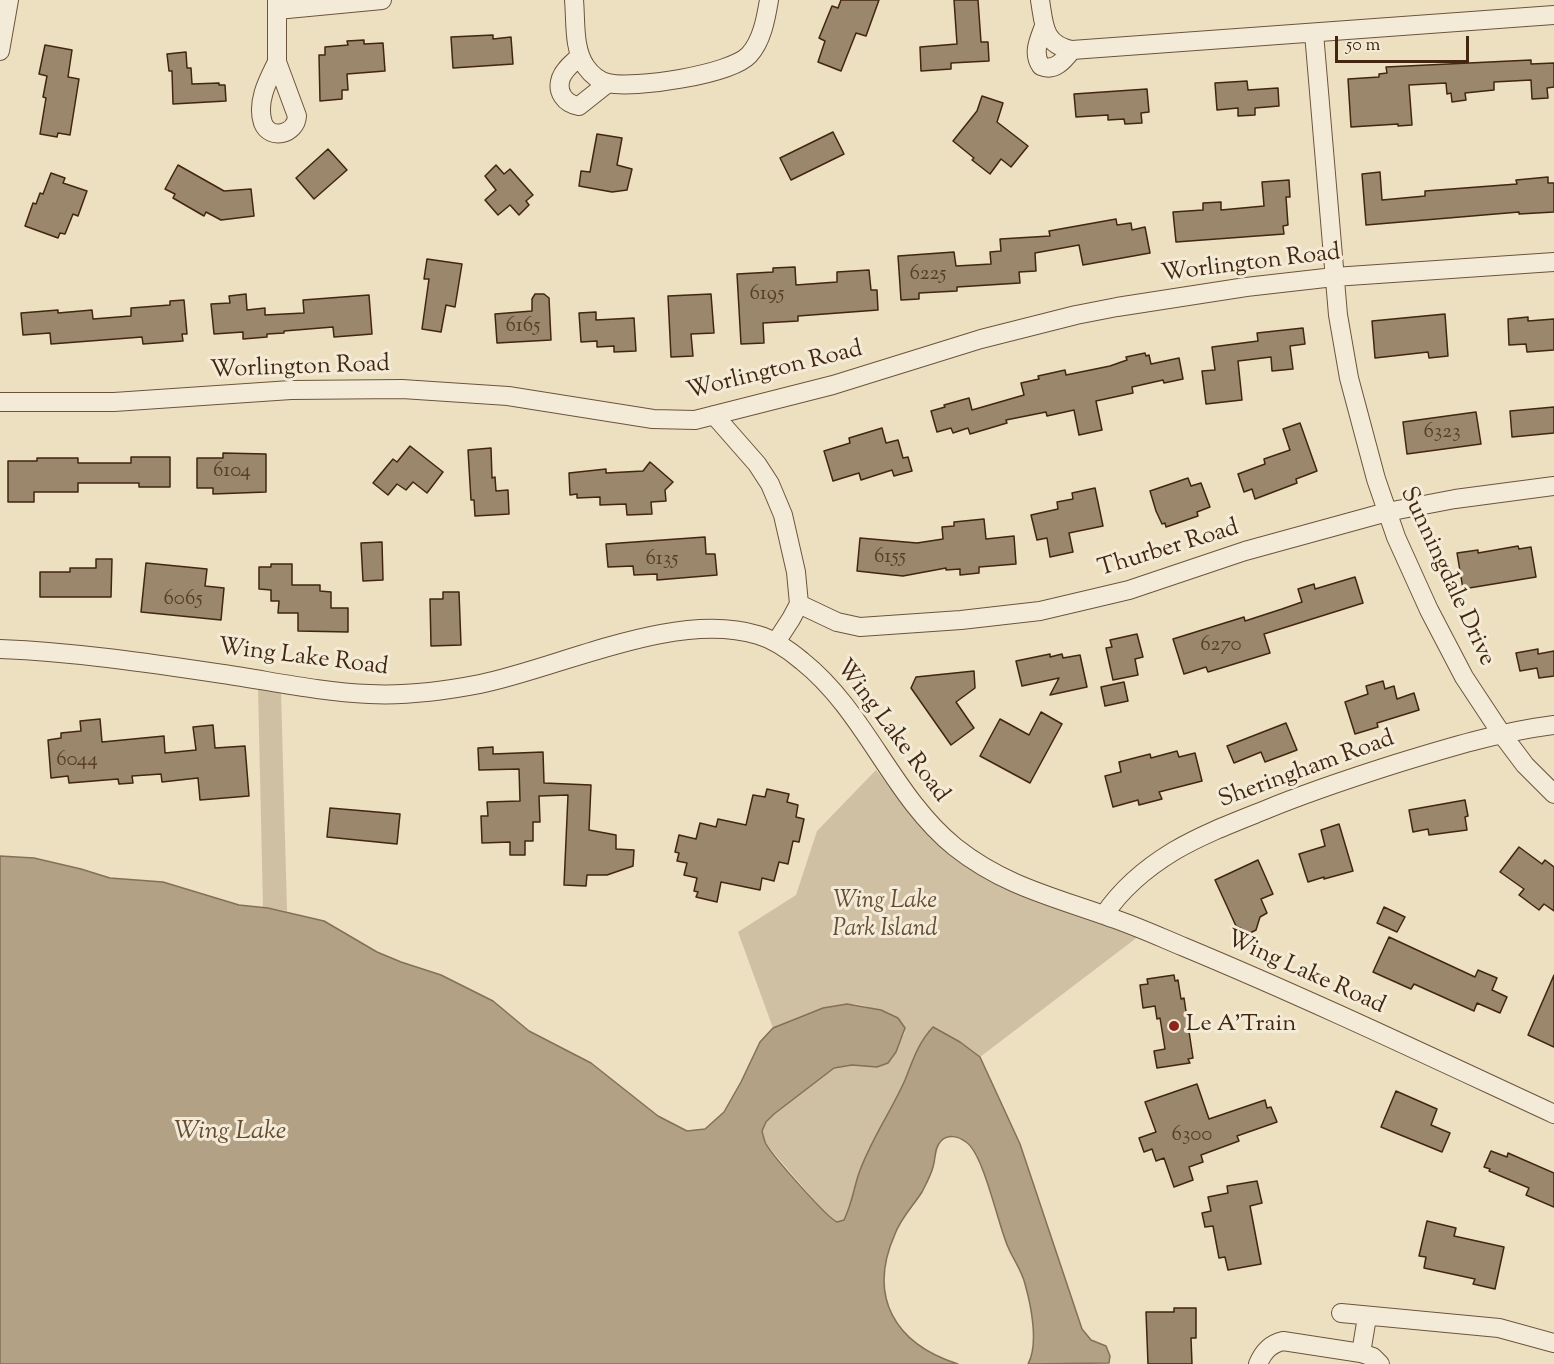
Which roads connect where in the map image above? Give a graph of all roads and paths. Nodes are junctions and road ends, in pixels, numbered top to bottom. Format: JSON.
{"nodes":[{"id":1,"x":9,"y":0,"type":"edge"},
{"id":2,"x":382,"y":0,"type":"edge"},
{"id":3,"x":574,"y":0,"type":"edge"},
{"id":4,"x":769,"y":0,"type":"edge"},
{"id":5,"x":1040,"y":0,"type":"edge"},
{"id":6,"x":277,"y":5,"type":"edge"},
{"id":7,"x":1554,"y":15,"type":"edge"},
{"id":8,"x":1044,"y":26,"type":"junction"},
{"id":9,"x":1314,"y":33,"type":"junction"},
{"id":10,"x":1063,"y":47,"type":"junction"},
{"id":11,"x":0,"y":51,"type":"edge"},
{"id":12,"x":580,"y":56,"type":"junction"},
{"id":13,"x":277,"y":62,"type":"dead end"},
{"id":14,"x":608,"y":83,"type":"junction"},
{"id":15,"x":1554,"y":261,"type":"edge"},
{"id":16,"x":1334,"y":277,"type":"junction"},
{"id":17,"x":0,"y":402,"type":"edge"},
{"id":18,"x":714,"y":415,"type":"junction"},
{"id":19,"x":1554,"y":486,"type":"edge"},
{"id":20,"x":1387,"y":512,"type":"junction"},
{"id":21,"x":799,"y":604,"type":"junction"},
{"id":22,"x":776,"y":642,"type":"junction"},
{"id":23,"x":0,"y":649,"type":"edge"},
{"id":24,"x":1554,"y":725,"type":"edge"},
{"id":25,"x":1501,"y":733,"type":"junction"},
{"id":26,"x":1554,"y":794,"type":"edge"},
{"id":27,"x":1104,"y":915,"type":"junction"},
{"id":28,"x":1554,"y":1114,"type":"edge"},
{"id":29,"x":1341,"y":1313,"type":"dead end"},
{"id":30,"x":1367,"y":1317,"type":"junction"},
{"id":31,"x":1554,"y":1343,"type":"edge"},
{"id":32,"x":1361,"y":1353,"type":"junction"},
{"id":33,"x":1258,"y":1364,"type":"edge"},
{"id":34,"x":1380,"y":1364,"type":"edge"}],
"edges":[{"from":1,"to":11,"type":"street"},
{"from":2,"to":6,"type":"street"},
{"from":3,"to":12,"type":"street"},
{"from":4,"to":14,"type":"street"},
{"from":5,"to":8,"type":"street"},
{"from":6,"to":13,"type":"street"},
{"from":7,"to":9,"type":"street"},
{"from":8,"to":10,"type":"street"},
{"from":8,"to":10,"type":"street"},
{"from":9,"to":10,"type":"street"},
{"from":9,"to":16,"type":"street","name":"Sunningdale Drive"},
{"from":12,"to":14,"type":"street"},
{"from":12,"to":14,"type":"street"},
{"from":15,"to":16,"type":"street","name":"Worlington Road"},
{"from":16,"to":18,"type":"street","name":"Worlington Road"},
{"from":16,"to":20,"type":"street","name":"Sunningdale Drive"},
{"from":17,"to":18,"type":"street","name":"Worlington Road"},
{"from":18,"to":21,"type":"street"},
{"from":19,"to":20,"type":"street","name":"Thurber Road"},
{"from":20,"to":21,"type":"street","name":"Thurber Road"},
{"from":20,"to":25,"type":"street","name":"Sunningdale Drive"},
{"from":21,"to":22,"type":"street"},
{"from":22,"to":23,"type":"street","name":"Wing Lake Road"},
{"from":22,"to":27,"type":"street","name":"Wing Lake Road"},
{"from":24,"to":25,"type":"street","name":"Sheringham Road"},
{"from":25,"to":26,"type":"street","name":"Sunningdale Drive"},
{"from":25,"to":27,"type":"street","name":"Sheringham Road"},
{"from":27,"to":28,"type":"street","name":"Wing Lake Road"},
{"from":29,"to":30,"type":"street"},
{"from":30,"to":31,"type":"street"},
{"from":30,"to":32,"type":"street"},
{"from":32,"to":33,"type":"street"},
{"from":32,"to":34,"type":"street"}]}
